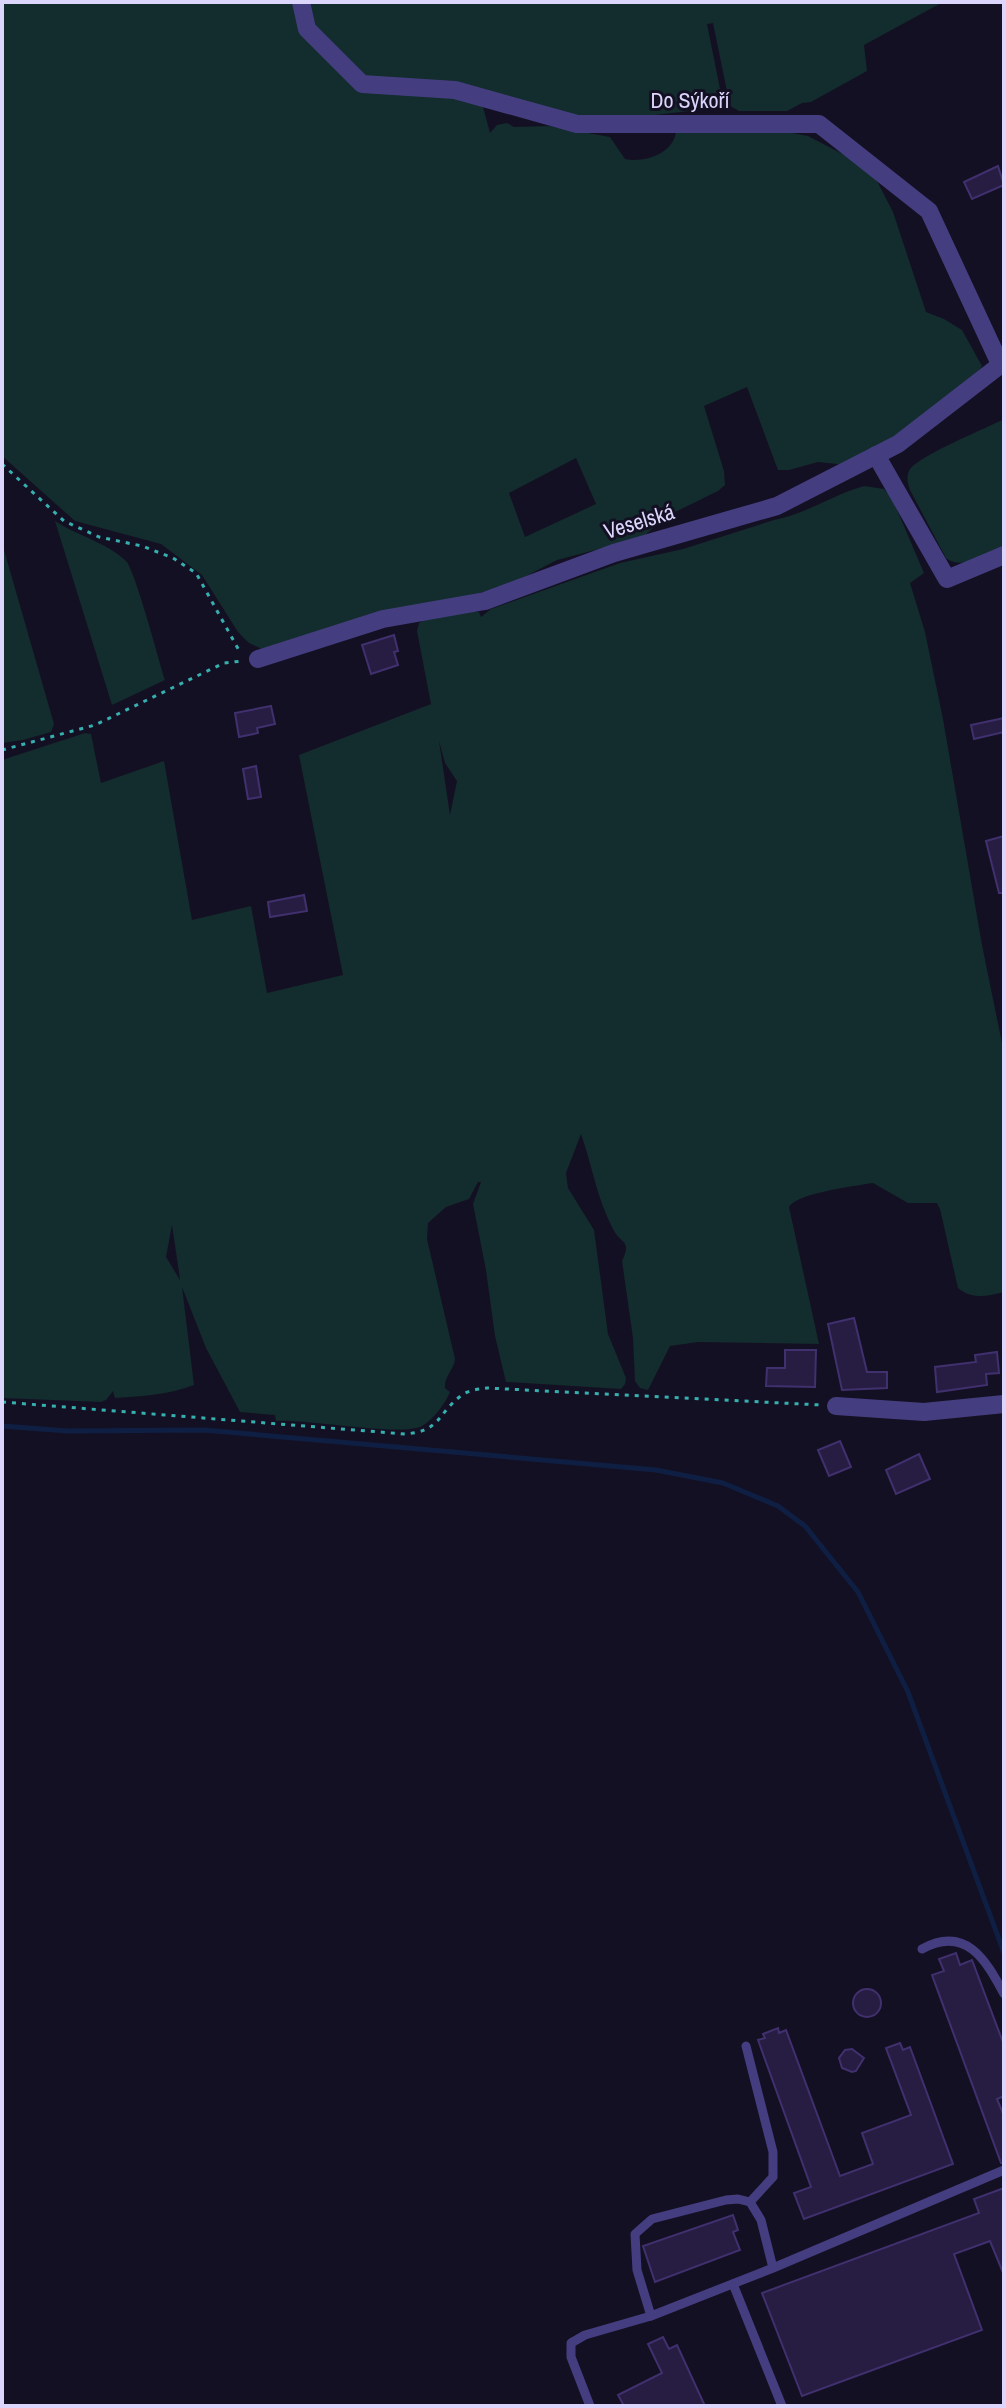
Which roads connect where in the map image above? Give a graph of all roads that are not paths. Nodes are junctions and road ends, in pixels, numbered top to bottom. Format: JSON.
{"nodes":[{"id":1,"x":301,"y":2,"type":"edge"},
{"id":2,"x":1002,"y":363,"type":"edge"},
{"id":3,"x":876,"y":455,"type":"junction"},
{"id":4,"x":1004,"y":555,"type":"edge"},
{"id":5,"x":258,"y":659,"type":"dead end"},
{"id":6,"x":1004,"y":1404,"type":"edge"},
{"id":7,"x":836,"y":1406,"type":"road end"},
{"id":8,"x":922,"y":1949,"type":"dead end"},
{"id":9,"x":1004,"y":1994,"type":"edge"},
{"id":10,"x":746,"y":2046,"type":"dead end"},
{"id":11,"x":1004,"y":2170,"type":"edge"},
{"id":12,"x":750,"y":2202,"type":"junction"},
{"id":13,"x":773,"y":2268,"type":"junction"},
{"id":14,"x":733,"y":2284,"type":"junction"},
{"id":15,"x":651,"y":2316,"type":"junction"},
{"id":16,"x":590,"y":2406,"type":"edge"},
{"id":17,"x":782,"y":2406,"type":"edge"}],
"edges":[{"from":1,"to":2,"type":"street","name":"Do Sýkoří"},
{"from":2,"to":3,"type":"street","name":"Veselská"},
{"from":3,"to":4,"type":"street"},
{"from":3,"to":5,"type":"street","name":"Veselská"},
{"from":6,"to":7,"type":"street"},
{"from":8,"to":9,"type":"lane"},
{"from":10,"to":12,"type":"lane"},
{"from":11,"to":13,"type":"lane"},
{"from":12,"to":13,"type":"lane"},
{"from":12,"to":15,"type":"lane"},
{"from":13,"to":14,"type":"lane"},
{"from":14,"to":15,"type":"lane"},
{"from":14,"to":17,"type":"lane"},
{"from":15,"to":16,"type":"lane"}]}
